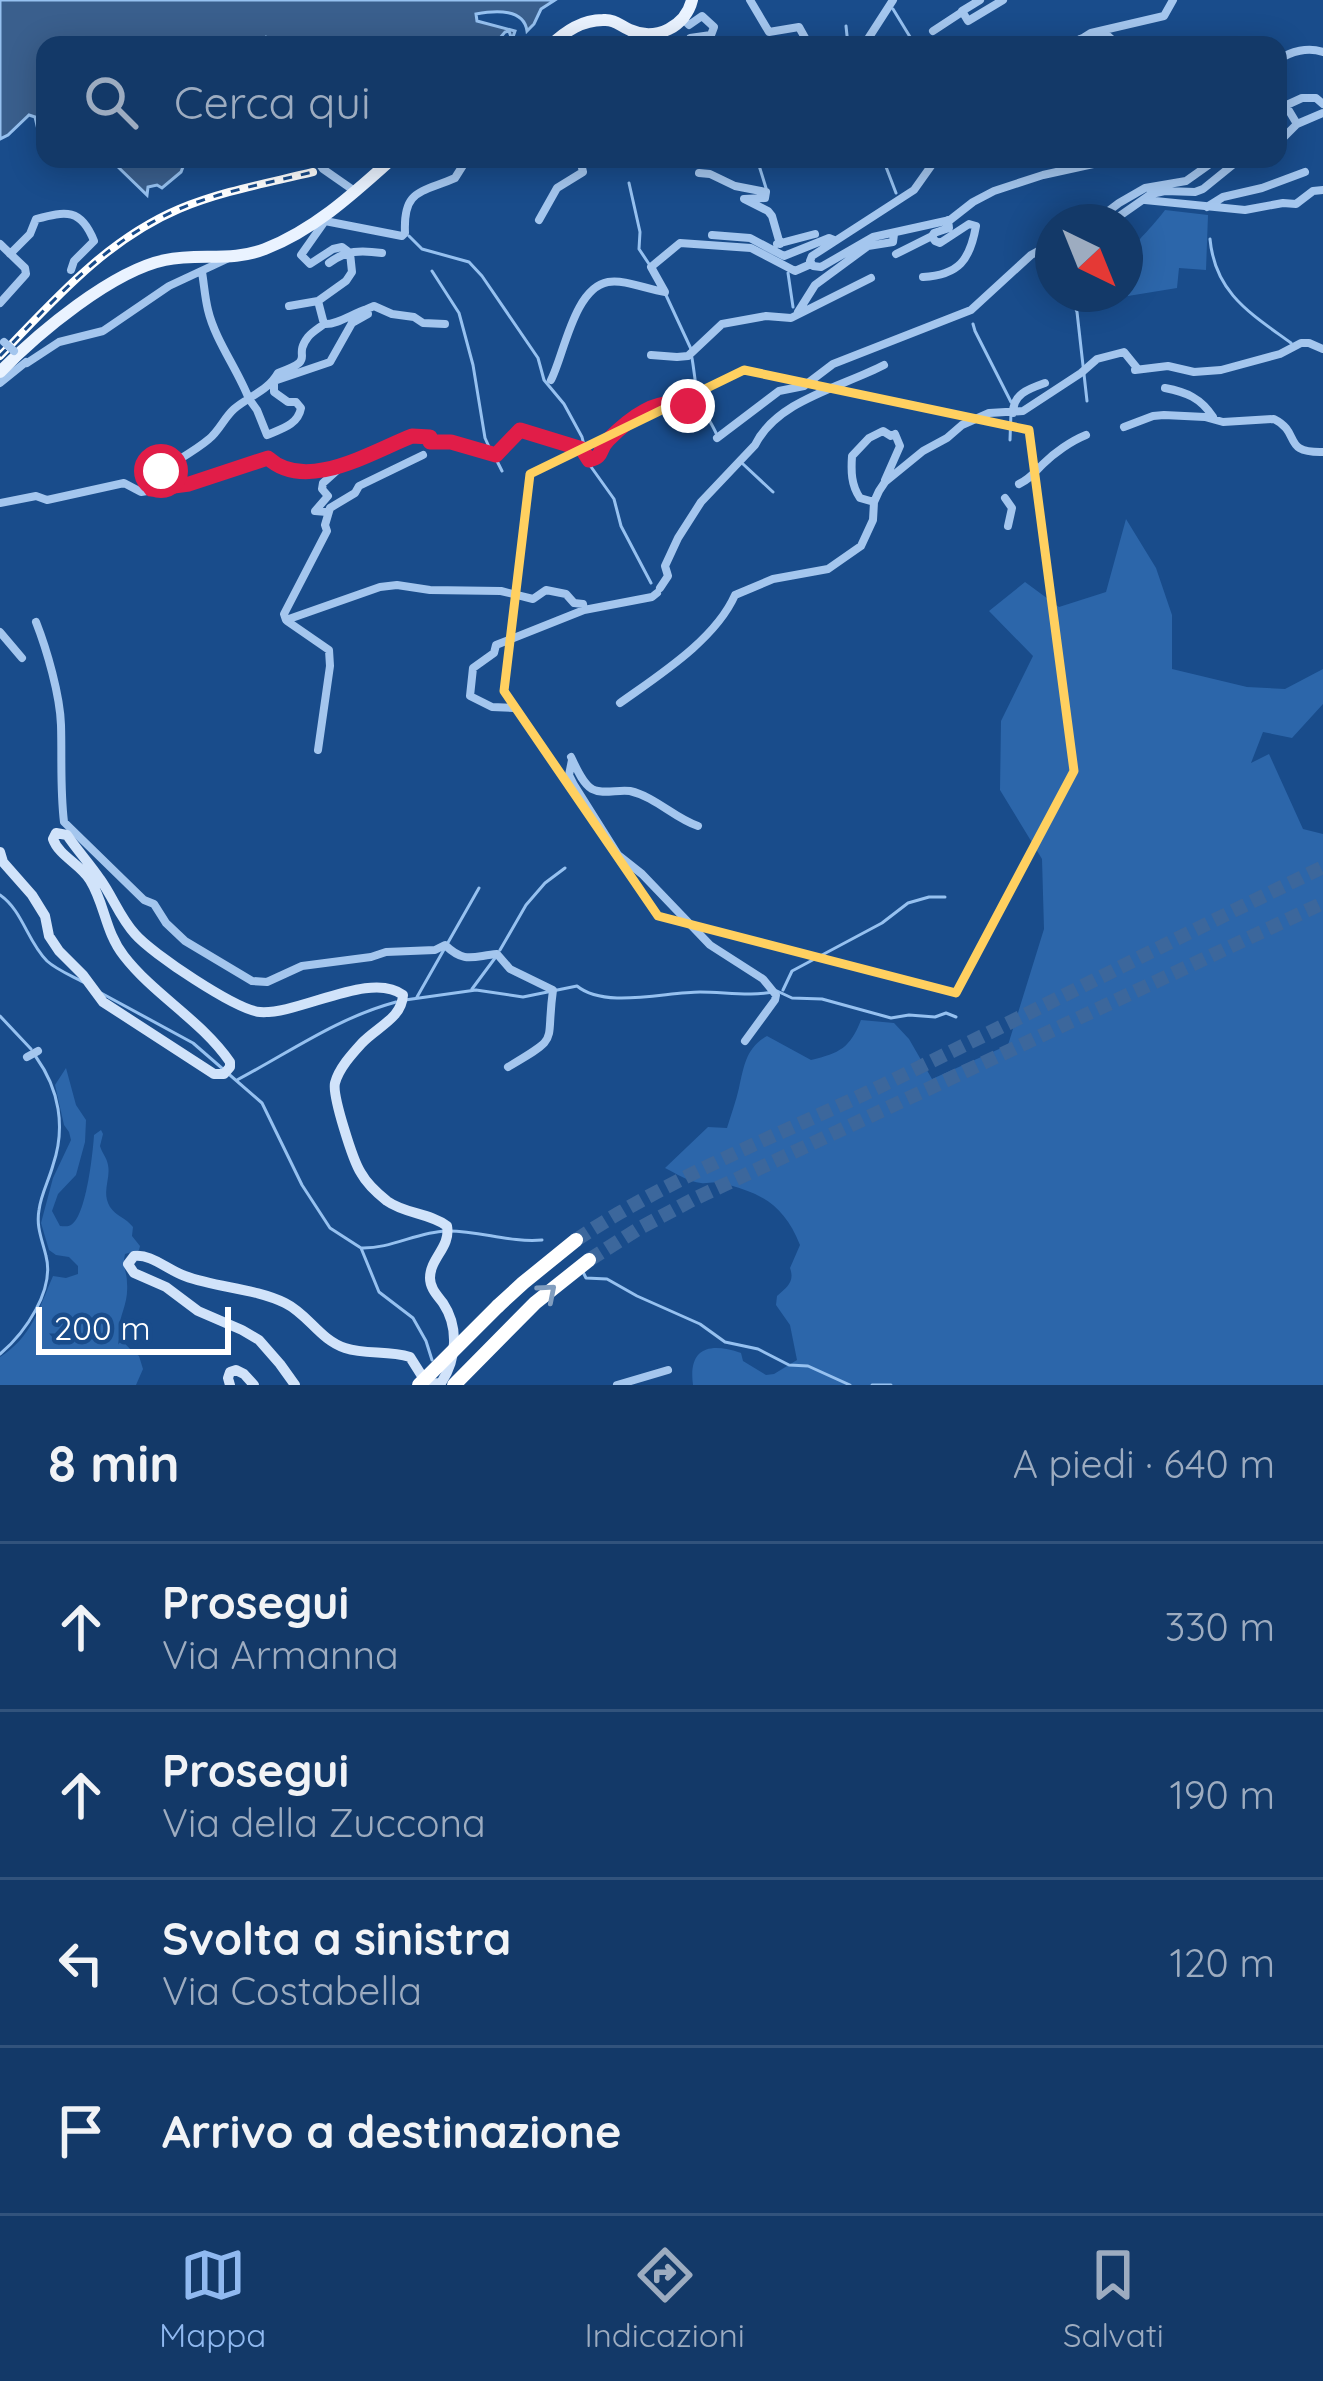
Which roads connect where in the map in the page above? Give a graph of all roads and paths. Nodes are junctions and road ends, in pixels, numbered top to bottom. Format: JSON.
{"nodes":[{"id":1,"x":682,"y":0,"type":"edge"},
{"id":2,"x":692,"y":0,"type":"edge"},
{"id":3,"x":750,"y":0,"type":"edge"},
{"id":4,"x":893,"y":0,"type":"edge"},
{"id":5,"x":980,"y":0,"type":"edge"},
{"id":6,"x":1003,"y":0,"type":"edge"},
{"id":7,"x":1173,"y":0,"type":"edge"},
{"id":8,"x":962,"y":11,"type":"junction"},
{"id":9,"x":683,"y":20,"type":"junction"},
{"id":10,"x":933,"y":31,"type":"dead end"},
{"id":11,"x":561,"y":36,"type":"edge"},
{"id":12,"x":637,"y":36,"type":"edge"},
{"id":13,"x":649,"y":36,"type":"edge"},
{"id":14,"x":706,"y":36,"type":"edge"},
{"id":15,"x":804,"y":36,"type":"edge"},
{"id":16,"x":870,"y":36,"type":"edge"},
{"id":17,"x":1086,"y":36,"type":"edge"},
{"id":18,"x":1323,"y":52,"type":"edge"},
{"id":19,"x":1287,"y":56,"type":"edge"},
{"id":20,"x":1287,"y":104,"type":"edge"},
{"id":21,"x":1323,"y":108,"type":"edge"},
{"id":22,"x":1287,"y":113,"type":"edge"},
{"id":23,"x":1297,"y":124,"type":"junction"},
{"id":24,"x":1287,"y":134,"type":"edge"},
{"id":25,"x":322,"y":168,"type":"edge"},
{"id":26,"x":382,"y":168,"type":"edge"},
{"id":27,"x":461,"y":168,"type":"edge"},
{"id":28,"x":582,"y":168,"type":"edge"},
{"id":29,"x":930,"y":168,"type":"edge"},
{"id":30,"x":1071,"y":168,"type":"edge"},
{"id":31,"x":1204,"y":168,"type":"edge"},
{"id":32,"x":1228,"y":168,"type":"edge"},
{"id":33,"x":1305,"y":172,"type":"dead end"},
{"id":34,"x":699,"y":173,"type":"dead end"},
{"id":35,"x":1323,"y":190,"type":"edge"},
{"id":36,"x":356,"y":192,"type":"junction"},
{"id":37,"x":1144,"y":200,"type":"junction"},
{"id":38,"x":1116,"y":204,"type":"edge"},
{"id":39,"x":1138,"y":204,"type":"edge"},
{"id":40,"x":1207,"y":207,"type":"junction"},
{"id":41,"x":325,"y":218,"type":"junction"},
{"id":42,"x":539,"y":220,"type":"dead end"},
{"id":43,"x":948,"y":220,"type":"junction"},
{"id":44,"x":815,"y":234,"type":"dead end"},
{"id":45,"x":894,"y":234,"type":"junction"},
{"id":46,"x":712,"y":235,"type":"dead end"},
{"id":47,"x":932,"y":236,"type":"junction"},
{"id":48,"x":834,"y":241,"type":"junction"},
{"id":49,"x":0,"y":244,"type":"edge"},
{"id":50,"x":779,"y":244,"type":"junction"},
{"id":51,"x":764,"y":245,"type":"junction"},
{"id":52,"x":350,"y":253,"type":"junction"},
{"id":53,"x":382,"y":253,"type":"dead end"},
{"id":54,"x":1035,"y":253,"type":"edge"},
{"id":55,"x":10,"y":254,"type":"junction"},
{"id":56,"x":896,"y":254,"type":"dead end"},
{"id":57,"x":231,"y":258,"type":"junction"},
{"id":58,"x":329,"y":263,"type":"dead end"},
{"id":59,"x":811,"y":264,"type":"junction"},
{"id":60,"x":71,"y":270,"type":"dead end"},
{"id":61,"x":202,"y":272,"type":"junction"},
{"id":62,"x":923,"y":277,"type":"dead end"},
{"id":63,"x":872,"y":278,"type":"dead end"},
{"id":64,"x":318,"y":301,"type":"junction"},
{"id":65,"x":0,"y":303,"type":"edge"},
{"id":66,"x":289,"y":306,"type":"dead end"},
{"id":67,"x":367,"y":309,"type":"junction"},
{"id":68,"x":798,"y":314,"type":"junction"},
{"id":69,"x":324,"y":324,"type":"junction"},
{"id":70,"x":445,"y":324,"type":"dead end"},
{"id":71,"x":2,"y":340,"type":"edge"},
{"id":72,"x":1320,"y":349,"type":"edge"},
{"id":73,"x":651,"y":355,"type":"dead end"},
{"id":74,"x":20,"y":356,"type":"junction"},
{"id":75,"x":884,"y":365,"type":"dead end"},
{"id":76,"x":0,"y":372,"type":"edge"},
{"id":77,"x":551,"y":380,"type":"dead end"},
{"id":78,"x":274,"y":381,"type":"junction"},
{"id":79,"x":0,"y":383,"type":"edge"},
{"id":80,"x":1045,"y":383,"type":"dead end"},
{"id":81,"x":1166,"y":388,"type":"dead end"},
{"id":82,"x":249,"y":399,"type":"junction"},
{"id":83,"x":688,"y":406,"type":"dead end"},
{"id":84,"x":1013,"y":413,"type":"junction"},
{"id":85,"x":1213,"y":418,"type":"junction"},
{"id":86,"x":1124,"y":428,"type":"dead end"},
{"id":87,"x":1086,"y":435,"type":"dead end"},
{"id":88,"x":717,"y":438,"type":"dead end"},
{"id":89,"x":1323,"y":452,"type":"edge"},
{"id":90,"x":423,"y":455,"type":"dead end"},
{"id":91,"x":345,"y":463,"type":"junction"},
{"id":92,"x":885,"y":482,"type":"junction"},
{"id":93,"x":1018,"y":484,"type":"dead end"},
{"id":94,"x":151,"y":489,"type":"junction"},
{"id":95,"x":1005,"y":498,"type":"dead end"},
{"id":96,"x":874,"y":502,"type":"junction"},
{"id":97,"x":0,"y":503,"type":"edge"},
{"id":98,"x":327,"y":512,"type":"junction"},
{"id":99,"x":1008,"y":526,"type":"dead end"},
{"id":100,"x":584,"y":610,"type":"junction"},
{"id":101,"x":286,"y":620,"type":"junction"},
{"id":102,"x":36,"y":622,"type":"dead end"},
{"id":103,"x":0,"y":632,"type":"edge"},
{"id":104,"x":22,"y":658,"type":"dead end"},
{"id":105,"x":620,"y":703,"type":"dead end"},
{"id":106,"x":514,"y":708,"type":"dead end"},
{"id":107,"x":318,"y":750,"type":"dead end"},
{"id":108,"x":62,"y":804,"type":"junction"},
{"id":109,"x":698,"y":826,"type":"dead end"},
{"id":110,"x":56,"y":833,"type":"junction"},
{"id":111,"x":0,"y":851,"type":"edge"},
{"id":112,"x":745,"y":1041,"type":"dead end"},
{"id":113,"x":38,"y":1051,"type":"dead end"},
{"id":114,"x":27,"y":1057,"type":"dead end"},
{"id":115,"x":508,"y":1067,"type":"dead end"},
{"id":116,"x":576,"y":1240,"type":"tunnel mouth"},
{"id":117,"x":590,"y":1259,"type":"tunnel mouth"},
{"id":118,"x":668,"y":1370,"type":"dead end"},
{"id":119,"x":442,"y":1384,"type":"edge"},
{"id":120,"x":230,"y":1385,"type":"edge"},
{"id":121,"x":254,"y":1385,"type":"edge"},
{"id":122,"x":295,"y":1385,"type":"edge"},
{"id":123,"x":419,"y":1385,"type":"edge"},
{"id":124,"x":617,"y":1385,"type":"edge"}],
"edges":[{"from":1,"to":9,"type":"street"},
{"from":2,"to":9,"type":"main road"},
{"from":3,"to":15,"type":"street"},
{"from":4,"to":16,"type":"street"},
{"from":5,"to":8,"type":"street"},
{"from":6,"to":8,"type":"street"},
{"from":7,"to":17,"type":"street"},
{"from":8,"to":10,"type":"street"},
{"from":9,"to":13,"type":"main road"},
{"from":9,"to":14,"type":"street"},
{"from":11,"to":12,"type":"main road"},
{"from":18,"to":19,"type":"street"},
{"from":20,"to":21,"type":"street"},
{"from":21,"to":23,"type":"street"},
{"from":22,"to":23,"type":"street"},
{"from":23,"to":24,"type":"street"},
{"from":25,"to":36,"type":"street"},
{"from":26,"to":36,"type":"main road"},
{"from":27,"to":41,"type":"street"},
{"from":28,"to":42,"type":"street"},
{"from":29,"to":48,"type":"street"},
{"from":30,"to":43,"type":"street"},
{"from":31,"to":38,"type":"street"},
{"from":32,"to":37,"type":"street"},
{"from":33,"to":40,"type":"street"},
{"from":34,"to":50,"type":"street"},
{"from":35,"to":40,"type":"street"},
{"from":36,"to":41,"type":"main road"},
{"from":37,"to":39,"type":"street"},
{"from":37,"to":40,"type":"street"},
{"from":41,"to":52,"type":"street"},
{"from":41,"to":57,"type":"main road"},
{"from":43,"to":45,"type":"street"},
{"from":43,"to":47,"type":"street"},
{"from":44,"to":50,"type":"street"},
{"from":45,"to":59,"type":"street"},
{"from":45,"to":68,"type":"street"},
{"from":46,"to":51,"type":"street"},
{"from":47,"to":56,"type":"street"},
{"from":47,"to":62,"type":"street"},
{"from":48,"to":51,"type":"street"},
{"from":48,"to":59,"type":"street"},
{"from":49,"to":55,"type":"street"},
{"from":50,"to":51,"type":"street"},
{"from":52,"to":53,"type":"street"},
{"from":52,"to":58,"type":"street"},
{"from":52,"to":64,"type":"street"},
{"from":54,"to":88,"type":"street"},
{"from":55,"to":60,"type":"street"},
{"from":55,"to":65,"type":"street"},
{"from":57,"to":61,"type":"street"},
{"from":57,"to":74,"type":"main road"},
{"from":59,"to":77,"type":"street"},
{"from":61,"to":74,"type":"street"},
{"from":61,"to":82,"type":"street"},
{"from":63,"to":68,"type":"street"},
{"from":64,"to":66,"type":"street"},
{"from":64,"to":69,"type":"street"},
{"from":67,"to":69,"type":"street"},
{"from":67,"to":70,"type":"street"},
{"from":67,"to":78,"type":"street"},
{"from":68,"to":73,"type":"street"},
{"from":69,"to":78,"type":"street"},
{"from":71,"to":74,"type":"street","bridge":true},
{"from":72,"to":84,"type":"street"},
{"from":74,"to":76,"type":"main road"},
{"from":74,"to":79,"type":"street"},
{"from":75,"to":100,"type":"street"},
{"from":78,"to":82,"type":"street"},
{"from":78,"to":82,"type":"street"},
{"from":80,"to":84,"type":"street"},
{"from":81,"to":85,"type":"street"},
{"from":82,"to":94,"type":"street"},
{"from":83,"to":91,"type":"street"},
{"from":84,"to":92,"type":"street"},
{"from":85,"to":86,"type":"street"},
{"from":85,"to":89,"type":"street"},
{"from":87,"to":93,"type":"street"},
{"from":90,"to":98,"type":"street"},
{"from":91,"to":94,"type":"street"},
{"from":91,"to":98,"type":"street"},
{"from":92,"to":96,"type":"street"},
{"from":92,"to":96,"type":"street"},
{"from":94,"to":97,"type":"street"},
{"from":95,"to":99,"type":"street"},
{"from":96,"to":105,"type":"street"},
{"from":98,"to":101,"type":"street"},
{"from":100,"to":101,"type":"street"},
{"from":100,"to":106,"type":"street"},
{"from":101,"to":107,"type":"street"},
{"from":102,"to":108,"type":"street"},
{"from":103,"to":104,"type":"street"},
{"from":108,"to":110,"type":"street"},
{"from":108,"to":115,"type":"street"},
{"from":109,"to":112,"type":"street"},
{"from":110,"to":111,"type":"street"},
{"from":110,"to":119,"type":"street"},
{"from":113,"to":114,"type":"street"},
{"from":116,"to":123,"type":"highway","bridge":true},
{"from":119,"to":117,"type":"highway","one_way":true},
{"from":118,"to":124,"type":"street"},
{"from":119,"to":122,"type":"street"},
{"from":120,"to":121,"type":"street"}]}
